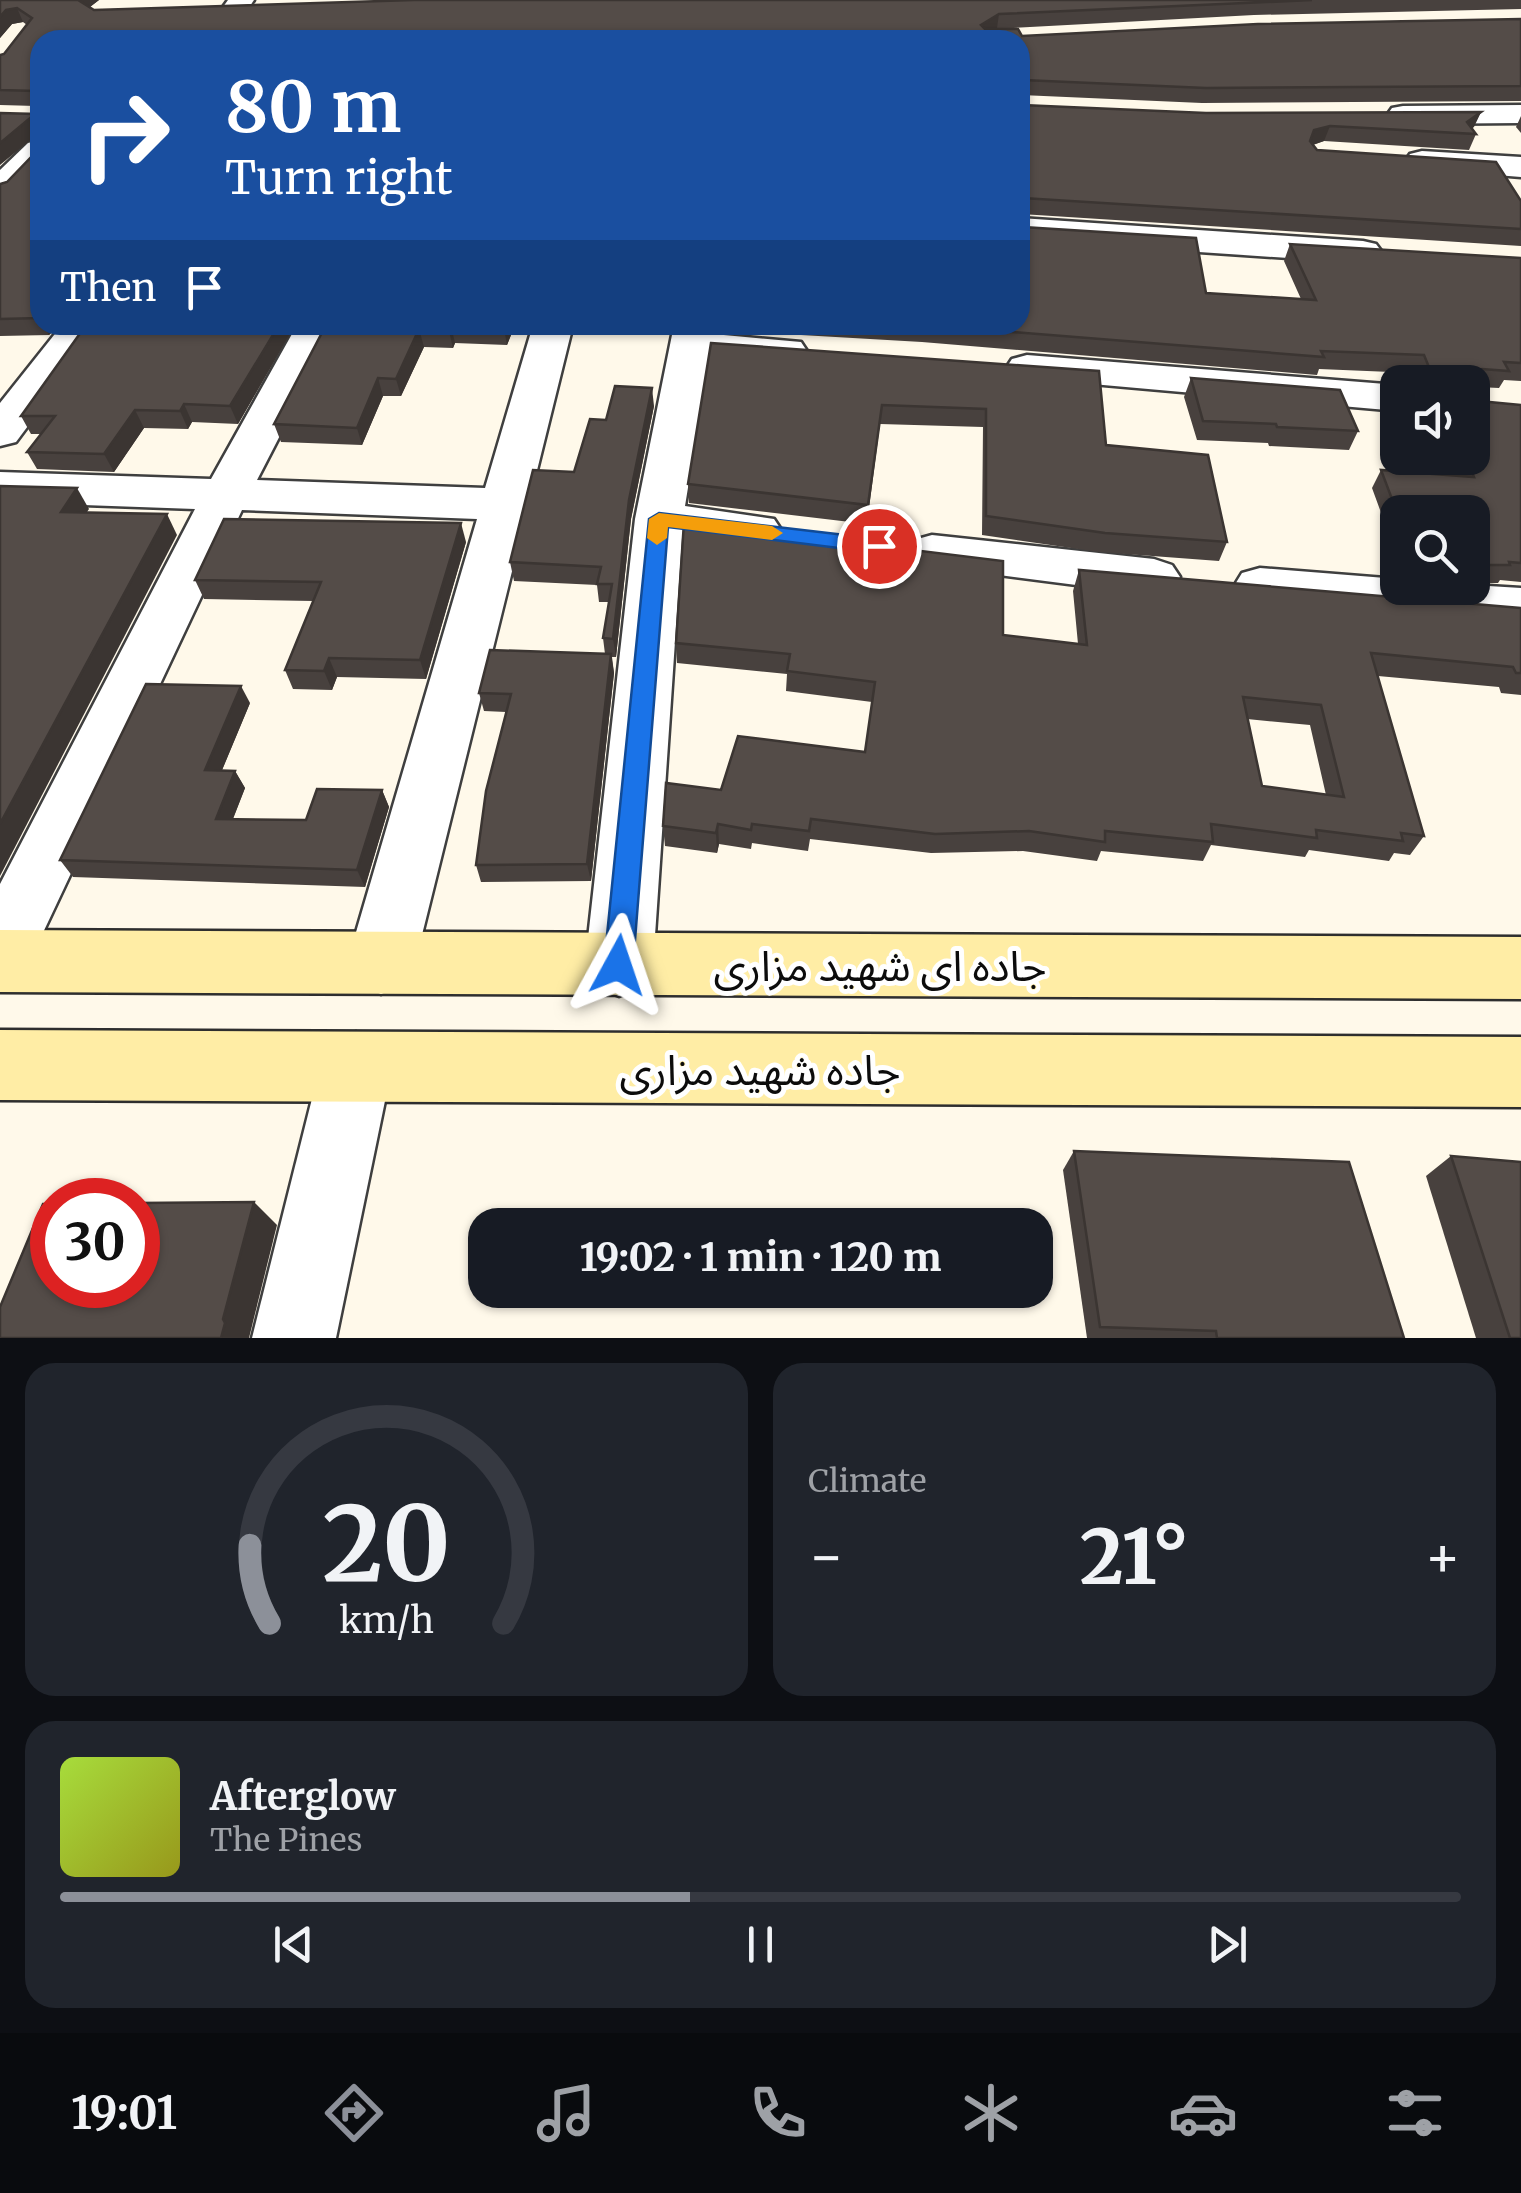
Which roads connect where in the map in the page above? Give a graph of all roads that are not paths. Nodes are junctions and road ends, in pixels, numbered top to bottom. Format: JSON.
{"nodes":[{"id":1,"x":238,"y":4,"type":"edge"},
{"id":2,"x":275,"y":7,"type":"edge"},
{"id":3,"x":197,"y":9,"type":"edge"},
{"id":4,"x":220,"y":30,"type":"edge"},
{"id":5,"x":1521,"y":114,"type":"edge"},
{"id":6,"x":1382,"y":115,"type":"edge"},
{"id":7,"x":1383,"y":158,"type":"edge"},
{"id":8,"x":30,"y":160,"type":"edge"},
{"id":9,"x":1521,"y":166,"type":"edge"},
{"id":10,"x":0,"y":189,"type":"edge"},
{"id":11,"x":1030,"y":231,"type":"edge"},
{"id":12,"x":1404,"y":254,"type":"edge"},
{"id":13,"x":75,"y":335,"type":"edge"},
{"id":14,"x":312,"y":335,"type":"edge"},
{"id":15,"x":551,"y":335,"type":"edge"},
{"id":16,"x":692,"y":335,"type":"edge"},
{"id":17,"x":825,"y":353,"type":"edge"},
{"id":18,"x":995,"y":365,"type":"edge"},
{"id":19,"x":1380,"y":397,"type":"edge"},
{"id":20,"x":0,"y":432,"type":"edge"},
{"id":21,"x":0,"y":487,"type":"edge"},
{"id":22,"x":227,"y":494,"type":"junction"},
{"id":23,"x":506,"y":504,"type":"junction"},
{"id":24,"x":659,"y":519,"type":"junction"},
{"id":25,"x":812,"y":538,"type":"edge"},
{"id":26,"x":888,"y":547,"type":"edge"},
{"id":27,"x":1521,"y":607,"type":"edge"},
{"id":28,"x":0,"y":951,"type":"edge"},
{"id":29,"x":0,"y":960,"type":"edge"},
{"id":30,"x":381,"y":963,"type":"junction"},
{"id":31,"x":618,"y":965,"type":"junction"},
{"id":32,"x":1521,"y":968,"type":"edge"},
{"id":33,"x":0,"y":1065,"type":"edge"},
{"id":34,"x":356,"y":1067,"type":"junction"},
{"id":35,"x":1521,"y":1072,"type":"edge"},
{"id":36,"x":294,"y":1338,"type":"edge"}],
"edges":[{"from":1,"to":2,"type":"street"},
{"from":1,"to":3,"type":"street"},
{"from":1,"to":4,"type":"street"},
{"from":5,"to":6,"type":"street"},
{"from":7,"to":9,"type":"street"},
{"from":8,"to":10,"type":"street"},
{"from":11,"to":12,"type":"street"},
{"from":13,"to":20,"type":"street"},
{"from":14,"to":22,"type":"street"},
{"from":15,"to":23,"type":"street"},
{"from":16,"to":17,"type":"street"},
{"from":16,"to":24,"type":"street"},
{"from":18,"to":19,"type":"street"},
{"from":21,"to":22,"type":"street"},
{"from":22,"to":23,"type":"street"},
{"from":22,"to":28,"type":"street"},
{"from":23,"to":30,"type":"street"},
{"from":24,"to":25,"type":"street"},
{"from":24,"to":31,"type":"street"},
{"from":26,"to":27,"type":"street"},
{"from":29,"to":30,"type":"main road","name":"جاده ای شهید مزاری"},
{"from":30,"to":31,"type":"main road","name":"جاده ای شهید مزاری"},
{"from":31,"to":32,"type":"main road","name":"جاده ای شهید مزاری"},
{"from":33,"to":34,"type":"main road","name":"جاده شهید مزاری"},
{"from":34,"to":35,"type":"main road","name":"جاده شهید مزاری"},
{"from":34,"to":36,"type":"street"}]}
